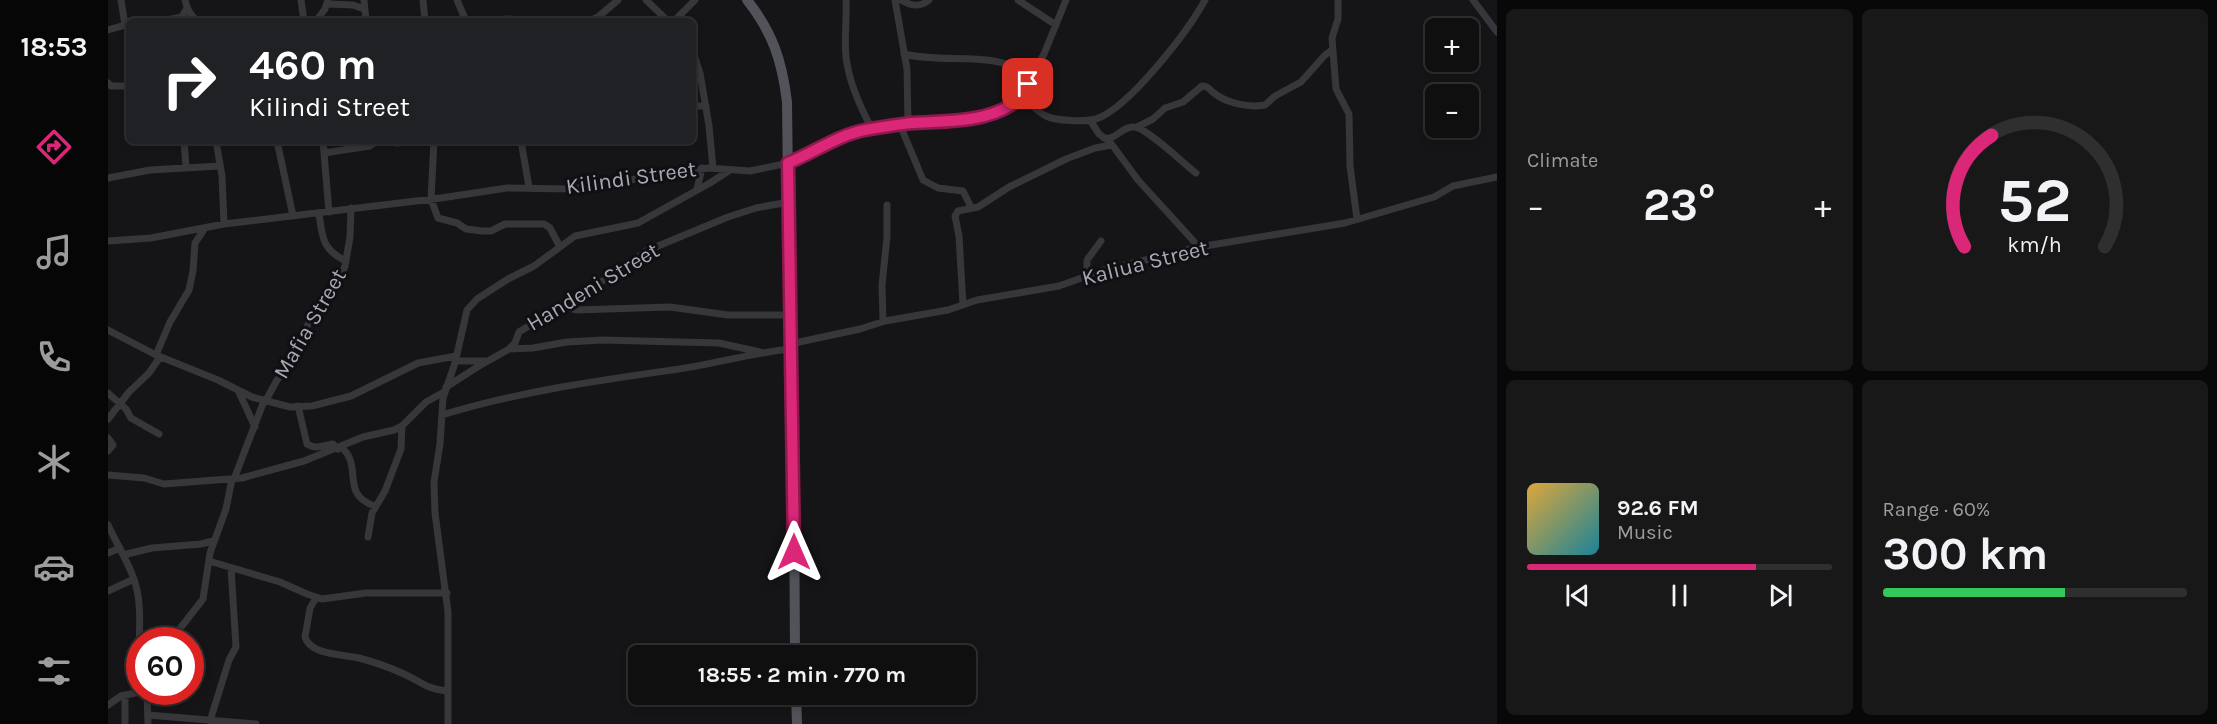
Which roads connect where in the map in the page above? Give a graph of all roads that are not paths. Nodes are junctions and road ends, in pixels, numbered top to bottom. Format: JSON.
{"nodes":[{"id":1,"x":121,"y":0,"type":"edge"},
{"id":2,"x":301,"y":0,"type":"edge"},
{"id":3,"x":364,"y":0,"type":"edge"},
{"id":4,"x":423,"y":0,"type":"edge"},
{"id":5,"x":457,"y":0,"type":"edge"},
{"id":6,"x":606,"y":0,"type":"edge"},
{"id":7,"x":618,"y":0,"type":"edge"},
{"id":8,"x":646,"y":0,"type":"edge"},
{"id":9,"x":694,"y":0,"type":"edge"},
{"id":10,"x":846,"y":0,"type":"edge"},
{"id":11,"x":895,"y":0,"type":"edge"},
{"id":12,"x":901,"y":0,"type":"edge"},
{"id":13,"x":929,"y":0,"type":"edge"},
{"id":14,"x":1018,"y":0,"type":"edge"},
{"id":15,"x":1066,"y":0,"type":"edge"},
{"id":16,"x":1205,"y":0,"type":"edge"},
{"id":17,"x":1338,"y":0,"type":"edge"},
{"id":18,"x":1473,"y":0,"type":"edge"},
{"id":19,"x":751,"y":1,"type":"edge"},
{"id":20,"x":186,"y":2,"type":"edge"},
{"id":21,"x":328,"y":2,"type":"edge"},
{"id":22,"x":364,"y":9,"type":"junction"},
{"id":23,"x":606,"y":10,"type":"junction"},
{"id":24,"x":180,"y":18,"type":"edge"},
{"id":25,"x":194,"y":18,"type":"edge"},
{"id":26,"x":304,"y":18,"type":"edge"},
{"id":27,"x":318,"y":18,"type":"edge"},
{"id":28,"x":366,"y":18,"type":"edge"},
{"id":29,"x":425,"y":18,"type":"edge"},
{"id":30,"x":465,"y":18,"type":"edge"},
{"id":31,"x":597,"y":18,"type":"edge"},
{"id":32,"x":665,"y":18,"type":"edge"},
{"id":33,"x":677,"y":18,"type":"edge"},
{"id":34,"x":126,"y":20,"type":"edge"},
{"id":35,"x":1057,"y":21,"type":"junction"},
{"id":36,"x":126,"y":24,"type":"edge"},
{"id":37,"x":108,"y":30,"type":"edge"},
{"id":38,"x":1497,"y":32,"type":"edge"},
{"id":39,"x":1332,"y":50,"type":"junction"},
{"id":40,"x":904,"y":54,"type":"junction"},
{"id":41,"x":696,"y":61,"type":"edge"},
{"id":42,"x":1032,"y":77,"type":"junction"},
{"id":43,"x":108,"y":83,"type":"edge"},
{"id":44,"x":126,"y":86,"type":"edge"},
{"id":45,"x":1022,"y":95,"type":"junction"},
{"id":46,"x":696,"y":106,"type":"edge"},
{"id":47,"x":705,"y":106,"type":"junction"},
{"id":48,"x":1090,"y":120,"type":"junction"},
{"id":49,"x":908,"y":124,"type":"junction"},
{"id":50,"x":900,"y":125,"type":"junction"},
{"id":51,"x":1137,"y":127,"type":"junction"},
{"id":52,"x":872,"y":129,"type":"junction"},
{"id":53,"x":1104,"y":138,"type":"junction"},
{"id":54,"x":184,"y":144,"type":"edge"},
{"id":55,"x":216,"y":144,"type":"edge"},
{"id":56,"x":278,"y":144,"type":"edge"},
{"id":57,"x":373,"y":144,"type":"edge"},
{"id":58,"x":434,"y":144,"type":"edge"},
{"id":59,"x":522,"y":144,"type":"edge"},
{"id":60,"x":1112,"y":145,"type":"junction"},
{"id":61,"x":324,"y":147,"type":"edge"},
{"id":62,"x":788,"y":163,"type":"junction"},
{"id":63,"x":220,"y":166,"type":"junction"},
{"id":64,"x":186,"y":167,"type":"junction"},
{"id":65,"x":702,"y":168,"type":"junction"},
{"id":66,"x":713,"y":168,"type":"junction"},
{"id":67,"x":730,"y":170,"type":"junction"},
{"id":68,"x":1196,"y":173,"type":"dead end"},
{"id":69,"x":1497,"y":177,"type":"edge"},
{"id":70,"x":108,"y":178,"type":"edge"},
{"id":71,"x":529,"y":187,"type":"junction"},
{"id":72,"x":697,"y":189,"type":"junction"},
{"id":73,"x":431,"y":200,"type":"junction"},
{"id":74,"x":789,"y":202,"type":"junction"},
{"id":75,"x":887,"y":206,"type":"dead end"},
{"id":76,"x":971,"y":207,"type":"junction"},
{"id":77,"x":351,"y":208,"type":"junction"},
{"id":78,"x":329,"y":212,"type":"junction"},
{"id":79,"x":319,"y":213,"type":"junction"},
{"id":80,"x":293,"y":216,"type":"junction"},
{"id":81,"x":1357,"y":219,"type":"junction"},
{"id":82,"x":224,"y":224,"type":"junction"},
{"id":83,"x":205,"y":228,"type":"junction"},
{"id":84,"x":108,"y":241,"type":"edge"},
{"id":85,"x":1101,"y":241,"type":"dead end"},
{"id":86,"x":560,"y":247,"type":"junction"},
{"id":87,"x":1198,"y":247,"type":"junction"},
{"id":88,"x":346,"y":261,"type":"junction"},
{"id":89,"x":1087,"y":276,"type":"junction"},
{"id":90,"x":963,"y":305,"type":"junction"},
{"id":91,"x":561,"y":306,"type":"junction"},
{"id":92,"x":790,"y":315,"type":"junction"},
{"id":93,"x":883,"y":321,"type":"junction"},
{"id":94,"x":108,"y":330,"type":"edge"},
{"id":95,"x":790,"y":347,"type":"junction"},
{"id":96,"x":509,"y":349,"type":"junction"},
{"id":97,"x":763,"y":353,"type":"junction"},
{"id":98,"x":158,"y":356,"type":"junction"},
{"id":99,"x":455,"y":358,"type":"junction"},
{"id":100,"x":488,"y":360,"type":"junction"},
{"id":101,"x":238,"y":390,"type":"junction"},
{"id":102,"x":445,"y":390,"type":"junction"},
{"id":103,"x":108,"y":393,"type":"edge"},
{"id":104,"x":265,"y":401,"type":"junction"},
{"id":105,"x":120,"y":404,"type":"junction"},
{"id":106,"x":298,"y":406,"type":"junction"},
{"id":107,"x":442,"y":415,"type":"junction"},
{"id":108,"x":108,"y":419,"type":"edge"},
{"id":109,"x":402,"y":426,"type":"junction"},
{"id":110,"x":255,"y":427,"type":"junction"},
{"id":111,"x":159,"y":434,"type":"dead end"},
{"id":112,"x":108,"y":438,"type":"edge"},
{"id":113,"x":339,"y":448,"type":"junction"},
{"id":114,"x":108,"y":451,"type":"edge"},
{"id":115,"x":108,"y":475,"type":"edge"},
{"id":116,"x":233,"y":479,"type":"junction"},
{"id":117,"x":375,"y":506,"type":"junction"},
{"id":118,"x":108,"y":525,"type":"edge"},
{"id":119,"x":368,"y":537,"type":"dead end"},
{"id":120,"x":213,"y":541,"type":"junction"},
{"id":121,"x":121,"y":551,"type":"junction"},
{"id":122,"x":108,"y":553,"type":"edge"},
{"id":123,"x":209,"y":561,"type":"junction"},
{"id":124,"x":231,"y":568,"type":"junction"},
{"id":125,"x":134,"y":579,"type":"junction"},
{"id":126,"x":108,"y":591,"type":"edge"},
{"id":127,"x":447,"y":593,"type":"junction"},
{"id":128,"x":316,"y":598,"type":"junction"},
{"id":129,"x":140,"y":627,"type":"edge"},
{"id":130,"x":181,"y":627,"type":"edge"},
{"id":131,"x":795,"y":645,"type":"edge"},
{"id":132,"x":447,"y":691,"type":"junction"},
{"id":133,"x":125,"y":695,"type":"joint"},
{"id":134,"x":108,"y":705,"type":"edge"},
{"id":135,"x":148,"y":705,"type":"edge"},
{"id":136,"x":796,"y":705,"type":"edge"},
{"id":137,"x":148,"y":715,"type":"junction"},
{"id":138,"x":210,"y":721,"type":"junction"},
{"id":139,"x":125,"y":724,"type":"edge"},
{"id":140,"x":148,"y":724,"type":"edge"},
{"id":141,"x":256,"y":724,"type":"edge"},
{"id":142,"x":448,"y":724,"type":"edge"},
{"id":143,"x":797,"y":724,"type":"edge"}],
"edges":[{"from":1,"to":34,"type":"street"},
{"from":2,"to":26,"type":"street"},
{"from":3,"to":22,"type":"street"},
{"from":4,"to":29,"type":"street"},
{"from":5,"to":30,"type":"street"},
{"from":6,"to":23,"type":"street"},
{"from":7,"to":23,"type":"street"},
{"from":8,"to":32,"type":"street"},
{"from":9,"to":33,"type":"street"},
{"from":10,"to":52,"type":"street"},
{"from":11,"to":40,"type":"street"},
{"from":12,"to":13,"type":"street"},
{"from":14,"to":35,"type":"street"},
{"from":15,"to":35,"type":"street","name":"Kilindi Street"},
{"from":16,"to":48,"type":"street"},
{"from":17,"to":39,"type":"street"},
{"from":18,"to":38,"type":"street"},
{"from":19,"to":62,"type":"main road"},
{"from":20,"to":24,"type":"street"},
{"from":20,"to":25,"type":"street"},
{"from":21,"to":22,"type":"street"},
{"from":21,"to":27,"type":"street"},
{"from":22,"to":28,"type":"street"},
{"from":23,"to":31,"type":"street"},
{"from":35,"to":42,"type":"street","name":"Kilindi Street"},
{"from":36,"to":37,"type":"street"},
{"from":39,"to":51,"type":"street"},
{"from":39,"to":81,"type":"street"},
{"from":40,"to":42,"type":"street"},
{"from":40,"to":49,"type":"street"},
{"from":41,"to":47,"type":"street"},
{"from":42,"to":45,"type":"street","name":"Kilindi Street"},
{"from":43,"to":44,"type":"street"},
{"from":45,"to":48,"type":"street"},
{"from":45,"to":49,"type":"street","name":"Kilindi Street"},
{"from":46,"to":47,"type":"street"},
{"from":47,"to":66,"type":"street"},
{"from":48,"to":53,"type":"street"},
{"from":49,"to":50,"type":"street","name":"Kilindi Street"},
{"from":50,"to":52,"type":"street","name":"Kilindi Street"},
{"from":50,"to":76,"type":"street"},
{"from":51,"to":53,"type":"street"},
{"from":51,"to":68,"type":"street"},
{"from":52,"to":62,"type":"street","name":"Kilindi Street"},
{"from":53,"to":60,"type":"street"},
{"from":54,"to":64,"type":"street"},
{"from":55,"to":63,"type":"street"},
{"from":56,"to":80,"type":"street"},
{"from":57,"to":61,"type":"street"},
{"from":58,"to":73,"type":"street"},
{"from":59,"to":71,"type":"street"},
{"from":60,"to":76,"type":"street"},
{"from":60,"to":87,"type":"street"},
{"from":61,"to":78,"type":"street"},
{"from":62,"to":67,"type":"street","name":"Kilindi Street"},
{"from":62,"to":74,"type":"main road"},
{"from":63,"to":64,"type":"street"},
{"from":63,"to":82,"type":"street"},
{"from":64,"to":70,"type":"street"},
{"from":65,"to":66,"type":"street","name":"Kilindi Street"},
{"from":65,"to":71,"type":"street","name":"Kilindi Street"},
{"from":65,"to":72,"type":"street"},
{"from":66,"to":67,"type":"street","name":"Kilindi Street"},
{"from":67,"to":72,"type":"street"},
{"from":69,"to":81,"type":"street","name":"Kaliua Street"},
{"from":71,"to":73,"type":"street","name":"Kilindi Street"},
{"from":72,"to":86,"type":"street"},
{"from":73,"to":77,"type":"street","name":"Kilindi Street"},
{"from":73,"to":86,"type":"street"},
{"from":74,"to":91,"type":"street","name":"Handeni Street"},
{"from":74,"to":92,"type":"main road"},
{"from":75,"to":93,"type":"street"},
{"from":76,"to":90,"type":"street"},
{"from":77,"to":78,"type":"street","name":"Kilindi Street"},
{"from":77,"to":88,"type":"street","name":"Mafia Street"},
{"from":78,"to":79,"type":"street","name":"Kilindi Street"},
{"from":79,"to":80,"type":"street","name":"Kilindi Street"},
{"from":79,"to":88,"type":"street"},
{"from":80,"to":82,"type":"street","name":"Kilindi Street"},
{"from":81,"to":87,"type":"street","name":"Kaliua Street"},
{"from":82,"to":83,"type":"street","name":"Kilindi Street"},
{"from":83,"to":84,"type":"street","name":"Kilindi Street"},
{"from":83,"to":98,"type":"street"},
{"from":85,"to":89,"type":"street"},
{"from":86,"to":99,"type":"street"},
{"from":87,"to":89,"type":"street","name":"Kaliua Street"},
{"from":88,"to":104,"type":"street","name":"Mafia Street"},
{"from":89,"to":90,"type":"street","name":"Kaliua Street"},
{"from":90,"to":93,"type":"street","name":"Kaliua Street"},
{"from":91,"to":92,"type":"street"},
{"from":91,"to":96,"type":"street","name":"Handeni Street"},
{"from":92,"to":95,"type":"main road"},
{"from":93,"to":95,"type":"street","name":"Kaliua Street"},
{"from":94,"to":98,"type":"street"},
{"from":95,"to":97,"type":"street","name":"Kaliua Street"},
{"from":95,"to":131,"type":"main road"},
{"from":96,"to":97,"type":"street"},
{"from":96,"to":100,"type":"street","name":"Handeni Street"},
{"from":97,"to":107,"type":"street","name":"Kaliua Street"},
{"from":98,"to":101,"type":"street"},
{"from":98,"to":105,"type":"street"},
{"from":99,"to":100,"type":"street"},
{"from":99,"to":102,"type":"street"},
{"from":99,"to":106,"type":"street"},
{"from":100,"to":102,"type":"street","name":"Handeni Street"},
{"from":101,"to":104,"type":"street"},
{"from":101,"to":110,"type":"street"},
{"from":102,"to":107,"type":"street"},
{"from":102,"to":109,"type":"street","name":"Handeni Street"},
{"from":103,"to":105,"type":"street"},
{"from":104,"to":106,"type":"street"},
{"from":104,"to":110,"type":"street","name":"Mafia Street"},
{"from":105,"to":108,"type":"street"},
{"from":105,"to":111,"type":"street"},
{"from":106,"to":113,"type":"street"},
{"from":107,"to":127,"type":"street"},
{"from":109,"to":113,"type":"street"},
{"from":109,"to":117,"type":"street"},
{"from":110,"to":116,"type":"street","name":"Mafia Street"},
{"from":112,"to":114,"type":"street"},
{"from":113,"to":116,"type":"street"},
{"from":113,"to":117,"type":"street"},
{"from":115,"to":116,"type":"street"},
{"from":116,"to":120,"type":"street","name":"Mafia Street"},
{"from":117,"to":119,"type":"street"},
{"from":118,"to":121,"type":"street"},
{"from":120,"to":121,"type":"street"},
{"from":120,"to":123,"type":"street","name":"Mafia Street"},
{"from":121,"to":122,"type":"street"},
{"from":121,"to":125,"type":"street"},
{"from":123,"to":124,"type":"street"},
{"from":123,"to":130,"type":"street","name":"Mafia Street"},
{"from":124,"to":128,"type":"street"},
{"from":124,"to":138,"type":"street"},
{"from":125,"to":126,"type":"street"},
{"from":125,"to":129,"type":"street"},
{"from":127,"to":128,"type":"street"},
{"from":127,"to":132,"type":"street"},
{"from":128,"to":132,"type":"street"},
{"from":132,"to":142,"type":"street"},
{"from":133,"to":134,"type":"street"},
{"from":133,"to":139,"type":"street"},
{"from":135,"to":137,"type":"street"},
{"from":136,"to":143,"type":"main road"},
{"from":137,"to":138,"type":"street"},
{"from":137,"to":140,"type":"street"},
{"from":138,"to":141,"type":"street"}]}
